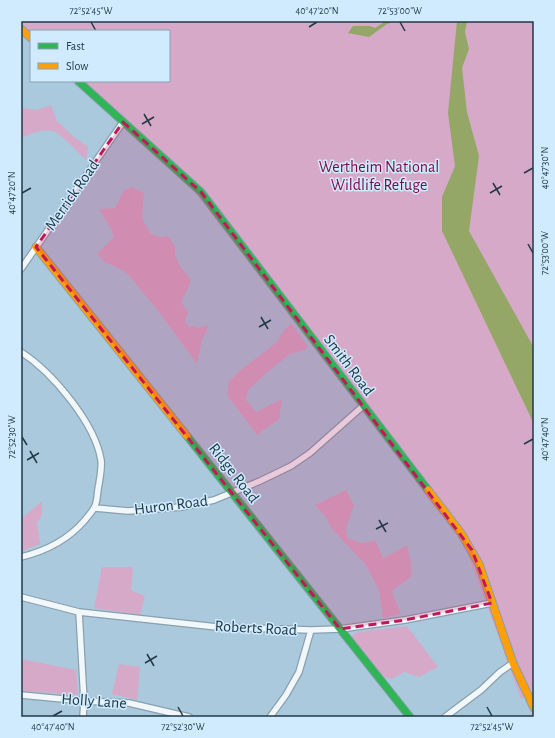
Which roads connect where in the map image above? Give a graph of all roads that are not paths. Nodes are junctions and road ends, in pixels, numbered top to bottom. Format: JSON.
{"nodes":[{"id":1,"x":21,"y":29,"type":"edge"},
{"id":2,"x":30,"y":37,"type":"edge"},
{"id":3,"x":79,"y":82,"type":"edge"},
{"id":4,"x":123,"y":122,"type":"junction"},
{"id":5,"x":36,"y":247,"type":"junction"},
{"id":6,"x":21,"y":269,"type":"edge"},
{"id":7,"x":21,"y":352,"type":"edge"},
{"id":8,"x":363,"y":406,"type":"junction"},
{"id":9,"x":232,"y":493,"type":"junction"},
{"id":10,"x":95,"y":508,"type":"junction"},
{"id":11,"x":21,"y":557,"type":"edge"},
{"id":12,"x":21,"y":597,"type":"edge"},
{"id":13,"x":492,"y":603,"type":"junction"},
{"id":14,"x":79,"y":612,"type":"junction"},
{"id":15,"x":340,"y":628,"type":"junction"},
{"id":16,"x":311,"y":630,"type":"junction"},
{"id":17,"x":513,"y":663,"type":"junction"},
{"id":18,"x":21,"y":695,"type":"edge"},
{"id":19,"x":84,"y":701,"type":"junction"},
{"id":20,"x":534,"y":708,"type":"edge"},
{"id":21,"x":83,"y":717,"type":"edge"},
{"id":22,"x":189,"y":717,"type":"edge"},
{"id":23,"x":270,"y":717,"type":"edge"},
{"id":24,"x":410,"y":717,"type":"edge"},
{"id":25,"x":445,"y":717,"type":"edge"}],
"edges":[{"from":1,"to":2,"type":"street"},
{"from":3,"to":4,"type":"street","name":"Smith Road"},
{"from":4,"to":5,"type":"street","name":"Merrick Road"},
{"from":4,"to":8,"type":"street","name":"Smith Road"},
{"from":5,"to":6,"type":"street","name":"Merrick Road"},
{"from":5,"to":9,"type":"street","name":"Ridge Road"},
{"from":7,"to":10,"type":"street"},
{"from":8,"to":9,"type":"street","name":"Huron Road"},
{"from":8,"to":13,"type":"street","name":"Smith Road"},
{"from":9,"to":10,"type":"street","name":"Huron Road"},
{"from":9,"to":15,"type":"street","name":"Ridge Road"},
{"from":10,"to":11,"type":"street"},
{"from":12,"to":14,"type":"street","name":"Roberts Road"},
{"from":13,"to":15,"type":"street","name":"Roberts Road"},
{"from":13,"to":17,"type":"street","name":"Smith Road"},
{"from":14,"to":16,"type":"street","name":"Roberts Road"},
{"from":14,"to":19,"type":"street"},
{"from":15,"to":16,"type":"street","name":"Roberts Road"},
{"from":15,"to":24,"type":"street","name":"Ridge Road"},
{"from":16,"to":23,"type":"street"},
{"from":17,"to":20,"type":"street","name":"Smith Road"},
{"from":17,"to":25,"type":"street"},
{"from":18,"to":19,"type":"street","name":"Holly Lane"},
{"from":19,"to":21,"type":"street"},
{"from":19,"to":22,"type":"street","name":"Holly Lane"}]}
